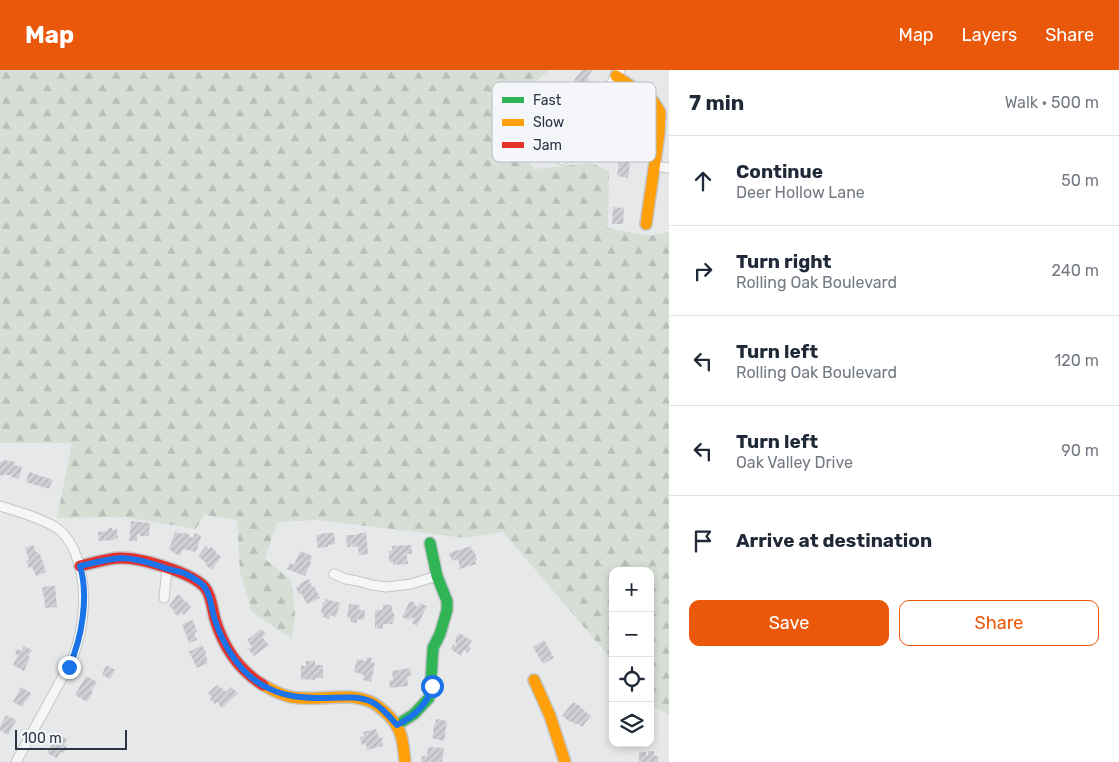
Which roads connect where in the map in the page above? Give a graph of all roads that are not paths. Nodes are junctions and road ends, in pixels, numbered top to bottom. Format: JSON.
{"nodes":[{"id":1,"x":618,"y":73,"type":"edge"},
{"id":2,"x":629,"y":82,"type":"edge"},
{"id":3,"x":656,"y":106,"type":"edge"},
{"id":4,"x":656,"y":150,"type":"edge"},
{"id":5,"x":654,"y":162,"type":"edge"},
{"id":6,"x":654,"y":166,"type":"junction"},
{"id":7,"x":669,"y":168,"type":"edge"},
{"id":8,"x":646,"y":224,"type":"dead end"},
{"id":9,"x":0,"y":506,"type":"edge"},
{"id":10,"x":430,"y":543,"type":"dead end"},
{"id":11,"x":80,"y":566,"type":"junction"},
{"id":12,"x":167,"y":569,"type":"junction"},
{"id":13,"x":334,"y":574,"type":"dead end"},
{"id":14,"x":437,"y":576,"type":"junction"},
{"id":15,"x":164,"y":598,"type":"dead end"},
{"id":16,"x":534,"y":680,"type":"dead end"},
{"id":17,"x":397,"y":725,"type":"junction"},
{"id":18,"x":16,"y":762,"type":"edge"},
{"id":19,"x":405,"y":762,"type":"edge"},
{"id":20,"x":565,"y":762,"type":"edge"}],
"edges":[{"from":1,"to":2,"type":"street"},
{"from":3,"to":4,"type":"street"},
{"from":5,"to":6,"type":"street"},
{"from":6,"to":7,"type":"street"},
{"from":6,"to":8,"type":"street"},
{"from":9,"to":11,"type":"street"},
{"from":10,"to":14,"type":"street"},
{"from":11,"to":12,"type":"street"},
{"from":11,"to":18,"type":"street"},
{"from":12,"to":15,"type":"street"},
{"from":12,"to":17,"type":"street"},
{"from":13,"to":14,"type":"street"},
{"from":14,"to":17,"type":"street"},
{"from":16,"to":20,"type":"street"},
{"from":17,"to":19,"type":"street"}]}
